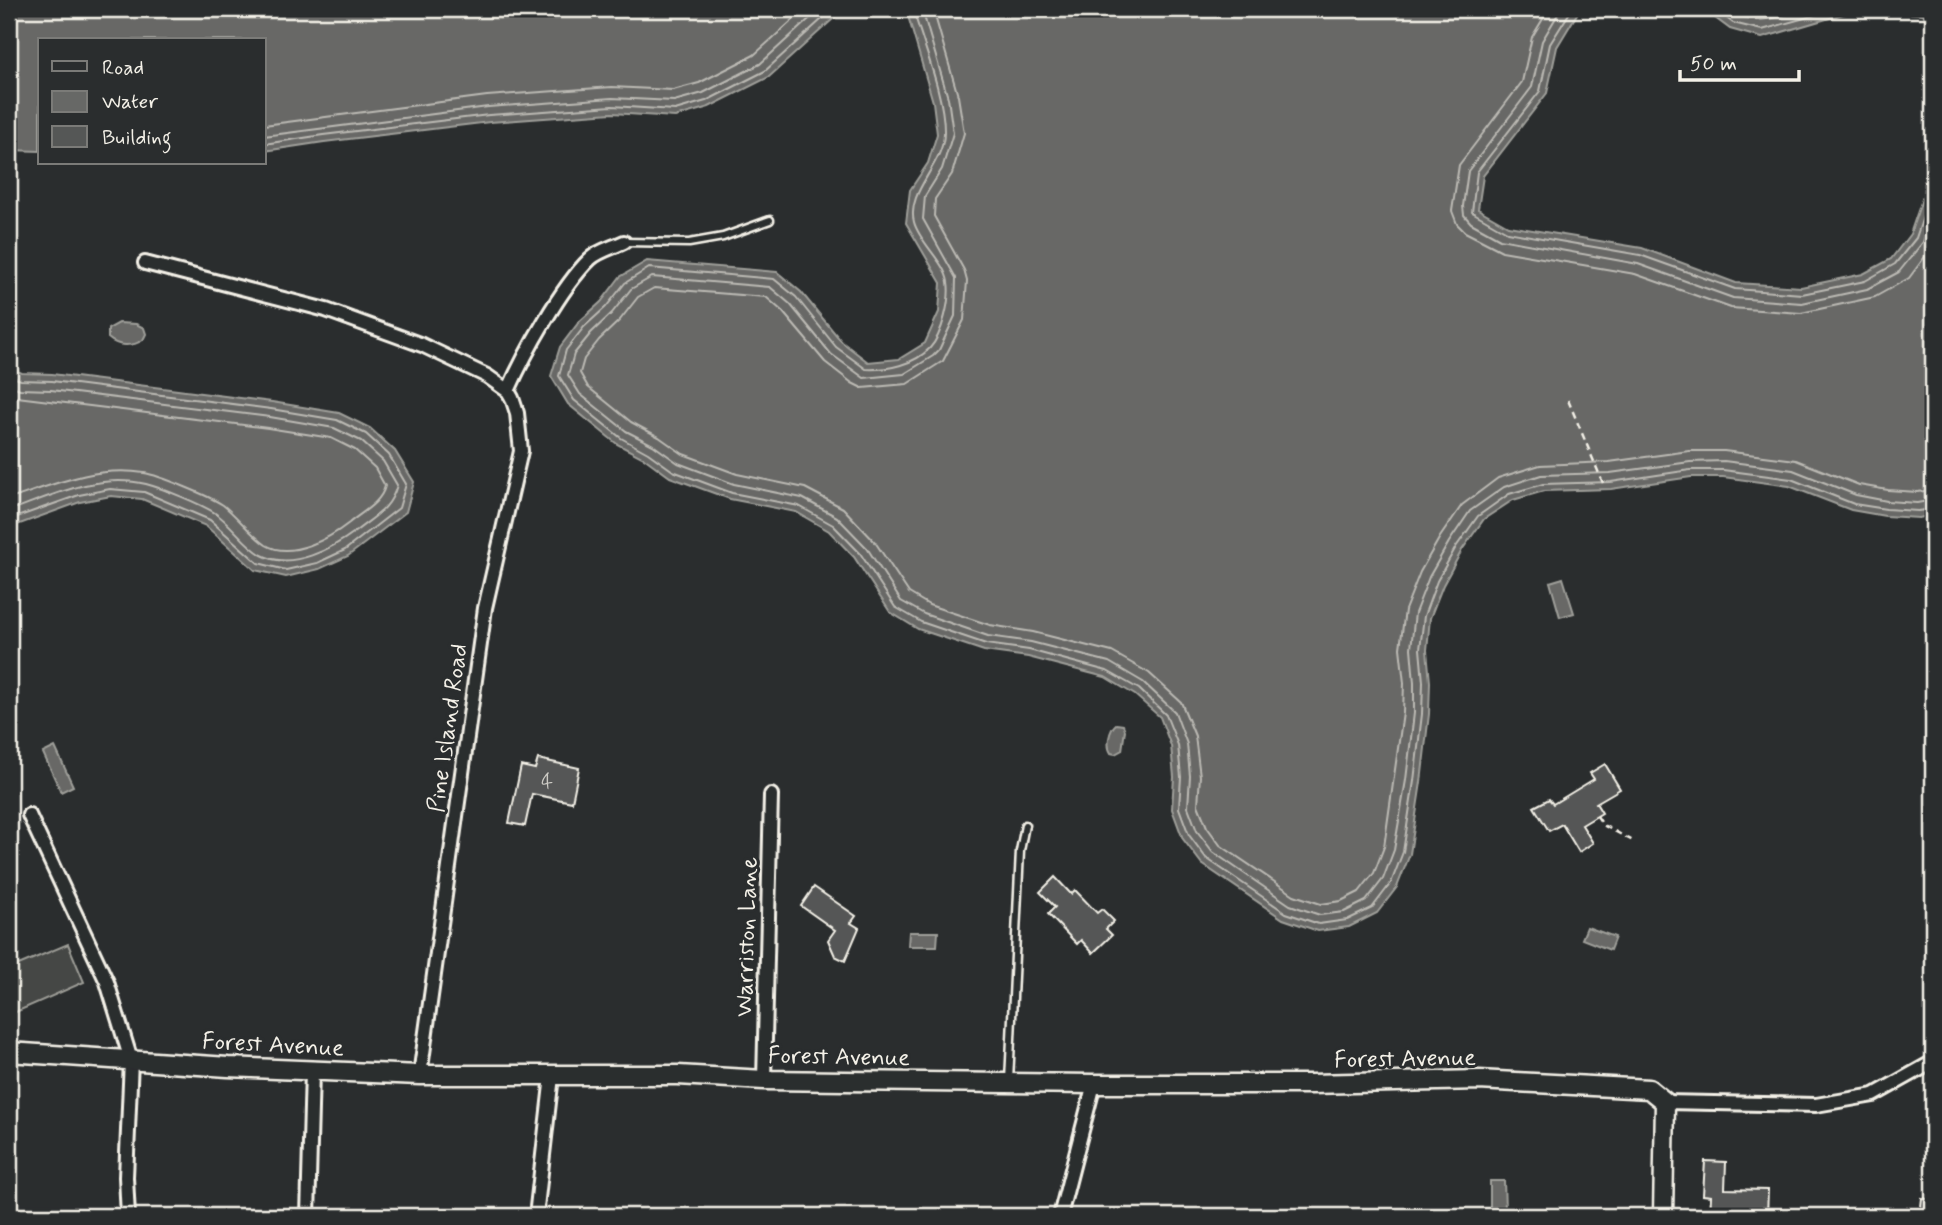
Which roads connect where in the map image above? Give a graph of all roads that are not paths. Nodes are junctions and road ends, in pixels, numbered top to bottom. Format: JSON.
{"nodes":[{"id":1,"x":770,"y":220,"type":"dead end"},
{"id":2,"x":624,"y":242,"type":"joint"},
{"id":3,"x":145,"y":262,"type":"dead end"},
{"id":4,"x":508,"y":391,"type":"junction"},
{"id":5,"x":771,"y":796,"type":"dead end"},
{"id":6,"x":29,"y":816,"type":"dead end"},
{"id":7,"x":1026,"y":825,"type":"dead end"},
{"id":8,"x":9,"y":1052,"type":"edge"},
{"id":9,"x":131,"y":1060,"type":"junction"},
{"id":10,"x":1933,"y":1062,"type":"edge"},
{"id":11,"x":312,"y":1071,"type":"junction"},
{"id":12,"x":420,"y":1075,"type":"junction"},
{"id":13,"x":552,"y":1076,"type":"junction"},
{"id":14,"x":764,"y":1080,"type":"junction"},
{"id":15,"x":1009,"y":1083,"type":"junction"},
{"id":16,"x":1094,"y":1084,"type":"junction"},
{"id":17,"x":1665,"y":1102,"type":"junction"},
{"id":18,"x":128,"y":1216,"type":"edge"},
{"id":19,"x":308,"y":1216,"type":"edge"},
{"id":20,"x":536,"y":1216,"type":"edge"},
{"id":21,"x":1060,"y":1216,"type":"edge"},
{"id":22,"x":1663,"y":1216,"type":"edge"}],
"edges":[{"from":1,"to":2,"type":"lane"},
{"from":2,"to":4,"type":"street"},
{"from":3,"to":4,"type":"street"},
{"from":4,"to":12,"type":"street","name":"Pine Island Road"},
{"from":5,"to":14,"type":"street","name":"Warriston Lane"},
{"from":6,"to":9,"type":"street"},
{"from":7,"to":15,"type":"lane"},
{"from":8,"to":9,"type":"street","name":"Forest Avenue"},
{"from":9,"to":11,"type":"street","name":"Forest Avenue"},
{"from":9,"to":18,"type":"street"},
{"from":10,"to":17,"type":"street"},
{"from":11,"to":12,"type":"street","name":"Forest Avenue"},
{"from":11,"to":19,"type":"street"},
{"from":12,"to":13,"type":"street","name":"Forest Avenue"},
{"from":13,"to":14,"type":"street","name":"Forest Avenue"},
{"from":13,"to":20,"type":"street"},
{"from":14,"to":15,"type":"street","name":"Forest Avenue"},
{"from":15,"to":16,"type":"street","name":"Forest Avenue"},
{"from":16,"to":17,"type":"street","name":"Forest Avenue"},
{"from":16,"to":21,"type":"street"},
{"from":17,"to":22,"type":"street"}]}
